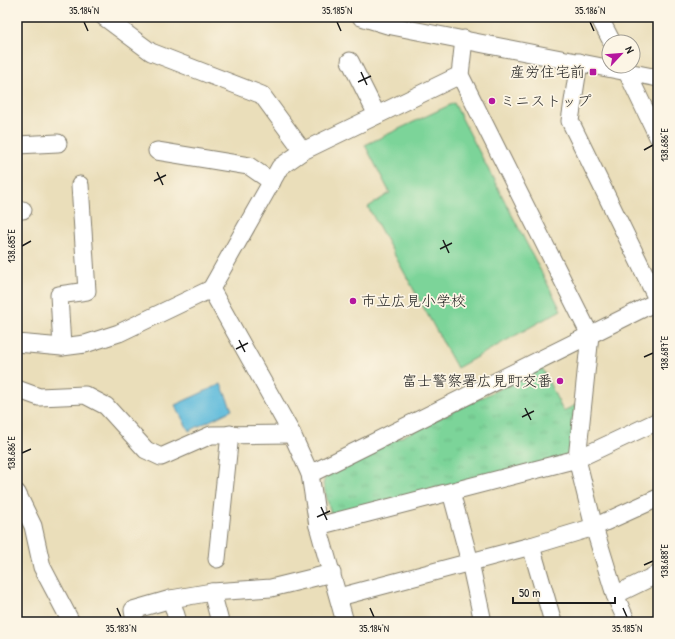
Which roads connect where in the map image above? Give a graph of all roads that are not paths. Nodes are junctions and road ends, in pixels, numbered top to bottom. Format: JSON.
{"nodes":[{"id":1,"x":104,"y":17,"type":"edge"},
{"id":2,"x":361,"y":17,"type":"edge"},
{"id":3,"x":599,"y":17,"type":"edge"},
{"id":4,"x":608,"y":34,"type":"edge"},
{"id":5,"x":464,"y":39,"type":"junction"},
{"id":6,"x":350,"y":61,"type":"dead end"},
{"id":7,"x":579,"y":62,"type":"junction"},
{"id":8,"x":601,"y":65,"type":"edge"},
{"id":9,"x":641,"y":73,"type":"edge"},
{"id":10,"x":628,"y":74,"type":"edge"},
{"id":11,"x":460,"y":75,"type":"junction"},
{"id":12,"x":658,"y":78,"type":"edge"},
{"id":13,"x":377,"y":116,"type":"junction"},
{"id":14,"x":658,"y":137,"type":"edge"},
{"id":15,"x":58,"y":143,"type":"dead end"},
{"id":16,"x":17,"y":145,"type":"edge"},
{"id":17,"x":157,"y":151,"type":"dead end"},
{"id":18,"x":303,"y":151,"type":"junction"},
{"id":19,"x":272,"y":182,"type":"junction"},
{"id":20,"x":80,"y":185,"type":"dead end"},
{"id":21,"x":212,"y":289,"type":"junction"},
{"id":22,"x":658,"y":301,"type":"edge"},
{"id":23,"x":590,"y":335,"type":"junction"},
{"id":24,"x":17,"y":343,"type":"edge"},
{"id":25,"x":62,"y":347,"type":"junction"},
{"id":26,"x":17,"y":389,"type":"edge"},
{"id":27,"x":658,"y":421,"type":"edge"},
{"id":28,"x":230,"y":434,"type":"junction"},
{"id":29,"x":292,"y":434,"type":"junction"},
{"id":30,"x":577,"y":459,"type":"junction"},
{"id":31,"x":310,"y":474,"type":"junction"},
{"id":32,"x":451,"y":492,"type":"junction"},
{"id":33,"x":17,"y":495,"type":"edge"},
{"id":34,"x":658,"y":498,"type":"edge"},
{"id":35,"x":318,"y":526,"type":"junction"},
{"id":36,"x":594,"y":527,"type":"junction"},
{"id":37,"x":531,"y":546,"type":"junction"},
{"id":38,"x":216,"y":559,"type":"dead end"},
{"id":39,"x":470,"y":562,"type":"junction"},
{"id":40,"x":332,"y":573,"type":"junction"},
{"id":41,"x":658,"y":574,"type":"edge"},
{"id":42,"x":212,"y":592,"type":"junction"},
{"id":43,"x":615,"y":596,"type":"junction"},
{"id":44,"x":339,"y":597,"type":"junction"},
{"id":45,"x":172,"y":599,"type":"junction"},
{"id":46,"x":71,"y":622,"type":"edge"},
{"id":47,"x":135,"y":622,"type":"edge"},
{"id":48,"x":178,"y":622,"type":"edge"},
{"id":49,"x":220,"y":622,"type":"edge"},
{"id":50,"x":345,"y":622,"type":"edge"},
{"id":51,"x":483,"y":622,"type":"edge"},
{"id":52,"x":553,"y":622,"type":"edge"},
{"id":53,"x":627,"y":622,"type":"edge"}],
"edges":[{"from":1,"to":18,"type":"street"},
{"from":2,"to":5,"type":"street"},
{"from":3,"to":4,"type":"street"},
{"from":5,"to":7,"type":"street"},
{"from":5,"to":11,"type":"street"},
{"from":6,"to":13,"type":"street"},
{"from":7,"to":8,"type":"street"},
{"from":7,"to":22,"type":"street"},
{"from":9,"to":12,"type":"street"},
{"from":10,"to":14,"type":"street"},
{"from":11,"to":13,"type":"street"},
{"from":11,"to":23,"type":"street"},
{"from":13,"to":18,"type":"street"},
{"from":15,"to":16,"type":"street"},
{"from":17,"to":19,"type":"street"},
{"from":18,"to":19,"type":"street"},
{"from":19,"to":21,"type":"street"},
{"from":20,"to":25,"type":"street"},
{"from":21,"to":25,"type":"street"},
{"from":21,"to":29,"type":"street"},
{"from":22,"to":23,"type":"street"},
{"from":23,"to":30,"type":"street"},
{"from":23,"to":31,"type":"street"},
{"from":24,"to":25,"type":"street"},
{"from":26,"to":28,"type":"street"},
{"from":27,"to":30,"type":"street"},
{"from":28,"to":29,"type":"street"},
{"from":28,"to":38,"type":"street"},
{"from":29,"to":31,"type":"street"},
{"from":30,"to":32,"type":"street"},
{"from":30,"to":36,"type":"street"},
{"from":31,"to":35,"type":"street"},
{"from":32,"to":35,"type":"street"},
{"from":32,"to":39,"type":"street"},
{"from":33,"to":46,"type":"street"},
{"from":34,"to":36,"type":"street"},
{"from":35,"to":40,"type":"street"},
{"from":36,"to":37,"type":"street"},
{"from":36,"to":43,"type":"street"},
{"from":37,"to":39,"type":"street"},
{"from":37,"to":52,"type":"street"},
{"from":39,"to":44,"type":"street"},
{"from":39,"to":51,"type":"street"},
{"from":40,"to":42,"type":"street"},
{"from":40,"to":44,"type":"street"},
{"from":41,"to":43,"type":"street"},
{"from":42,"to":45,"type":"street"},
{"from":42,"to":49,"type":"street"},
{"from":43,"to":53,"type":"street"},
{"from":44,"to":50,"type":"street"},
{"from":45,"to":47,"type":"street"},
{"from":45,"to":48,"type":"street"}]}
